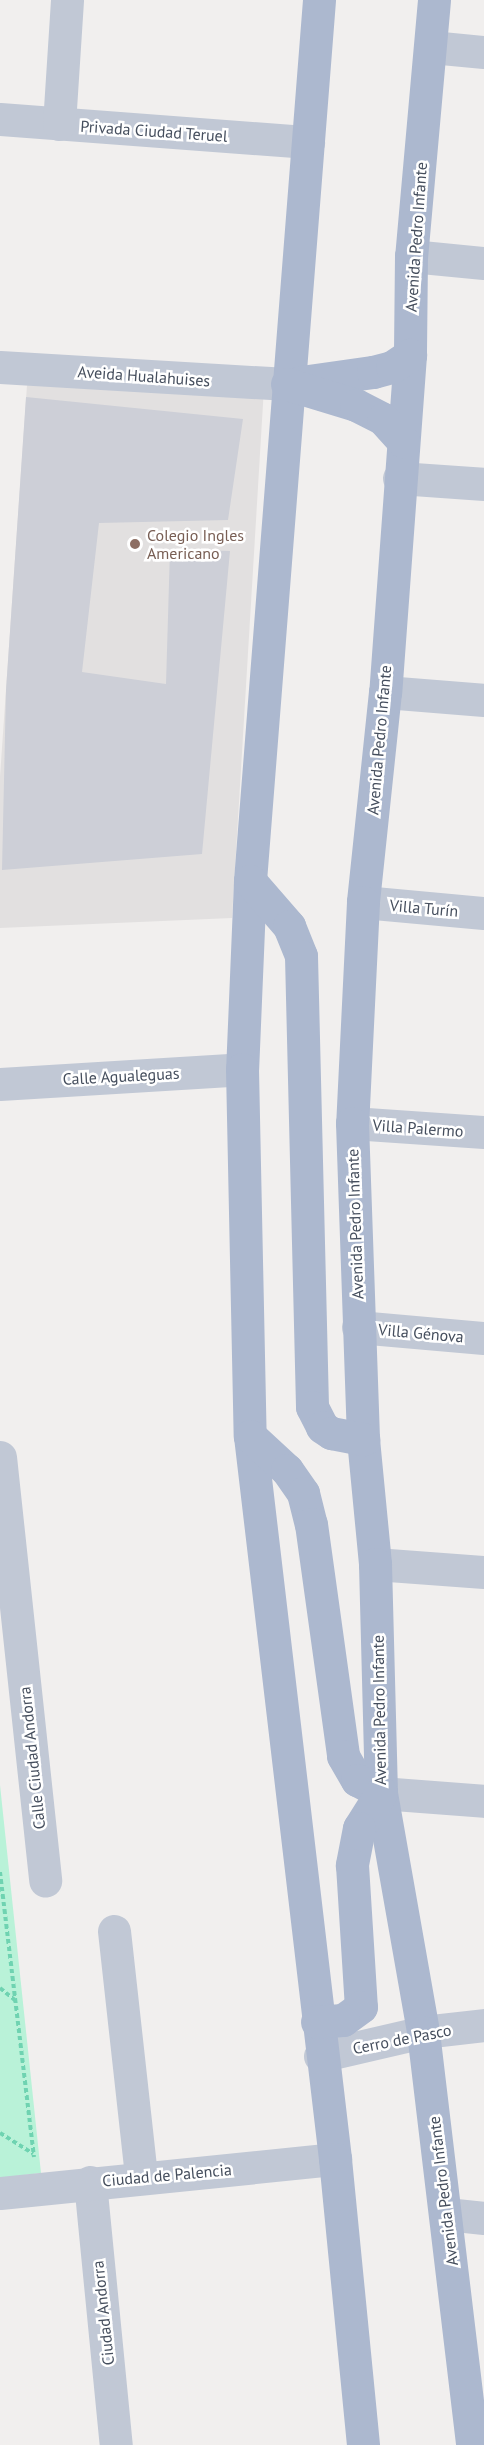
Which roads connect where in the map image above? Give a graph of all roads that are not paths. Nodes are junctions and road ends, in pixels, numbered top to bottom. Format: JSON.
{"nodes":[{"id":1,"x":67,"y":0,"type":"edge"},
{"id":2,"x":319,"y":0,"type":"edge"},
{"id":3,"x":434,"y":0,"type":"edge"},
{"id":4,"x":431,"y":47,"type":"junction"},
{"id":5,"x":484,"y":52,"type":"edge"},
{"id":6,"x":0,"y":119,"type":"edge"},
{"id":7,"x":59,"y":124,"type":"junction"},
{"id":8,"x":308,"y":142,"type":"junction"},
{"id":9,"x":411,"y":256,"type":"junction"},
{"id":10,"x":484,"y":263,"type":"edge"},
{"id":11,"x":410,"y":355,"type":"junction"},
{"id":12,"x":0,"y":367,"type":"edge"},
{"id":13,"x":287,"y":384,"type":"junction"},
{"id":14,"x":404,"y":441,"type":"junction"},
{"id":15,"x":399,"y":477,"type":"junction"},
{"id":16,"x":484,"y":484,"type":"edge"},
{"id":17,"x":385,"y":692,"type":"junction"},
{"id":18,"x":484,"y":700,"type":"edge"},
{"id":19,"x":250,"y":881,"type":"junction"},
{"id":20,"x":363,"y":902,"type":"junction"},
{"id":21,"x":484,"y":913,"type":"edge"},
{"id":22,"x":242,"y":1069,"type":"junction"},
{"id":23,"x":0,"y":1084,"type":"edge"},
{"id":24,"x":352,"y":1123,"type":"junction"},
{"id":25,"x":484,"y":1132,"type":"edge"},
{"id":26,"x":358,"y":1327,"type":"junction"},
{"id":27,"x":484,"y":1338,"type":"edge"},
{"id":28,"x":250,"y":1436,"type":"junction"},
{"id":29,"x":363,"y":1439,"type":"junction"},
{"id":30,"x":0,"y":1457,"type":"edge"},
{"id":31,"x":375,"y":1564,"type":"junction"},
{"id":32,"x":484,"y":1572,"type":"edge"},
{"id":33,"x":10,"y":1638,"type":"edge"},
{"id":34,"x":381,"y":1793,"type":"junction"},
{"id":35,"x":484,"y":1801,"type":"edge"},
{"id":36,"x":45,"y":1881,"type":"dead end"},
{"id":37,"x":114,"y":1931,"type":"dead end"},
{"id":38,"x":317,"y":2022,"type":"junction"},
{"id":39,"x":484,"y":2025,"type":"edge"},
{"id":40,"x":423,"y":2032,"type":"junction"},
{"id":41,"x":320,"y":2056,"type":"junction"},
{"id":42,"x":335,"y":2159,"type":"junction"},
{"id":43,"x":141,"y":2177,"type":"junction"},
{"id":44,"x":90,"y":2182,"type":"junction"},
{"id":45,"x":0,"y":2193,"type":"edge"},
{"id":46,"x":446,"y":2214,"type":"junction"},
{"id":47,"x":484,"y":2218,"type":"edge"},
{"id":48,"x":116,"y":2445,"type":"edge"},
{"id":49,"x":363,"y":2445,"type":"edge"},
{"id":50,"x":475,"y":2445,"type":"edge"}],
"edges":[{"from":1,"to":7,"type":"street"},
{"from":2,"to":8,"type":"main road"},
{"from":3,"to":4,"type":"main road","name":"Avenida Pedro Infante"},
{"from":4,"to":5,"type":"street"},
{"from":4,"to":9,"type":"main road","name":"Avenida Pedro Infante"},
{"from":6,"to":7,"type":"street","name":"Privada Ciudad Teruel"},
{"from":7,"to":8,"type":"street","name":"Privada Ciudad Teruel"},
{"from":8,"to":13,"type":"main road"},
{"from":9,"to":10,"type":"street"},
{"from":9,"to":11,"type":"main road","name":"Avenida Pedro Infante"},
{"from":11,"to":13,"type":"main road"},
{"from":11,"to":14,"type":"main road","name":"Avenida Pedro Infante"},
{"from":12,"to":13,"type":"street","name":"Aveida Hualahuises"},
{"from":13,"to":14,"type":"main road"},
{"from":13,"to":19,"type":"main road"},
{"from":14,"to":15,"type":"main road","name":"Avenida Pedro Infante"},
{"from":15,"to":16,"type":"street"},
{"from":15,"to":17,"type":"main road","name":"Avenida Pedro Infante"},
{"from":17,"to":18,"type":"street"},
{"from":17,"to":20,"type":"main road","name":"Avenida Pedro Infante"},
{"from":19,"to":22,"type":"main road"},
{"from":19,"to":29,"type":"main road"},
{"from":20,"to":21,"type":"street","name":"Villa Turín"},
{"from":20,"to":24,"type":"main road","name":"Avenida Pedro Infante"},
{"from":22,"to":23,"type":"street","name":"Calle Agualeguas"},
{"from":22,"to":28,"type":"main road"},
{"from":24,"to":25,"type":"street","name":"Villa Palermo"},
{"from":24,"to":26,"type":"main road","name":"Avenida Pedro Infante"},
{"from":26,"to":27,"type":"street","name":"Villa Génova"},
{"from":26,"to":29,"type":"main road","name":"Avenida Pedro Infante"},
{"from":28,"to":34,"type":"main road"},
{"from":28,"to":38,"type":"main road"},
{"from":29,"to":31,"type":"main road","name":"Avenida Pedro Infante"},
{"from":30,"to":33,"type":"street","name":"Calle Ciudad Andorra"},
{"from":31,"to":32,"type":"street"},
{"from":31,"to":34,"type":"main road","name":"Avenida Pedro Infante"},
{"from":33,"to":36,"type":"street","name":"Calle Ciudad Andorra"},
{"from":34,"to":35,"type":"street"},
{"from":34,"to":38,"type":"main road"},
{"from":34,"to":40,"type":"main road","name":"Avenida Pedro Infante"},
{"from":37,"to":43,"type":"street"},
{"from":38,"to":41,"type":"main road"},
{"from":39,"to":40,"type":"street","name":"Cerro de Pasco"},
{"from":40,"to":41,"type":"street","name":"Cerro de Pasco"},
{"from":40,"to":46,"type":"main road","name":"Avenida Pedro Infante"},
{"from":41,"to":42,"type":"main road"},
{"from":42,"to":43,"type":"street","name":"Ciudad de Palencia"},
{"from":42,"to":49,"type":"main road"},
{"from":43,"to":44,"type":"street","name":"Ciudad de Palencia"},
{"from":44,"to":45,"type":"street","name":"Ciudad de Palencia"},
{"from":44,"to":48,"type":"street","name":"Ciudad Andorra"},
{"from":46,"to":47,"type":"street"},
{"from":46,"to":50,"type":"main road","name":"Avenida Pedro Infante"}]}
